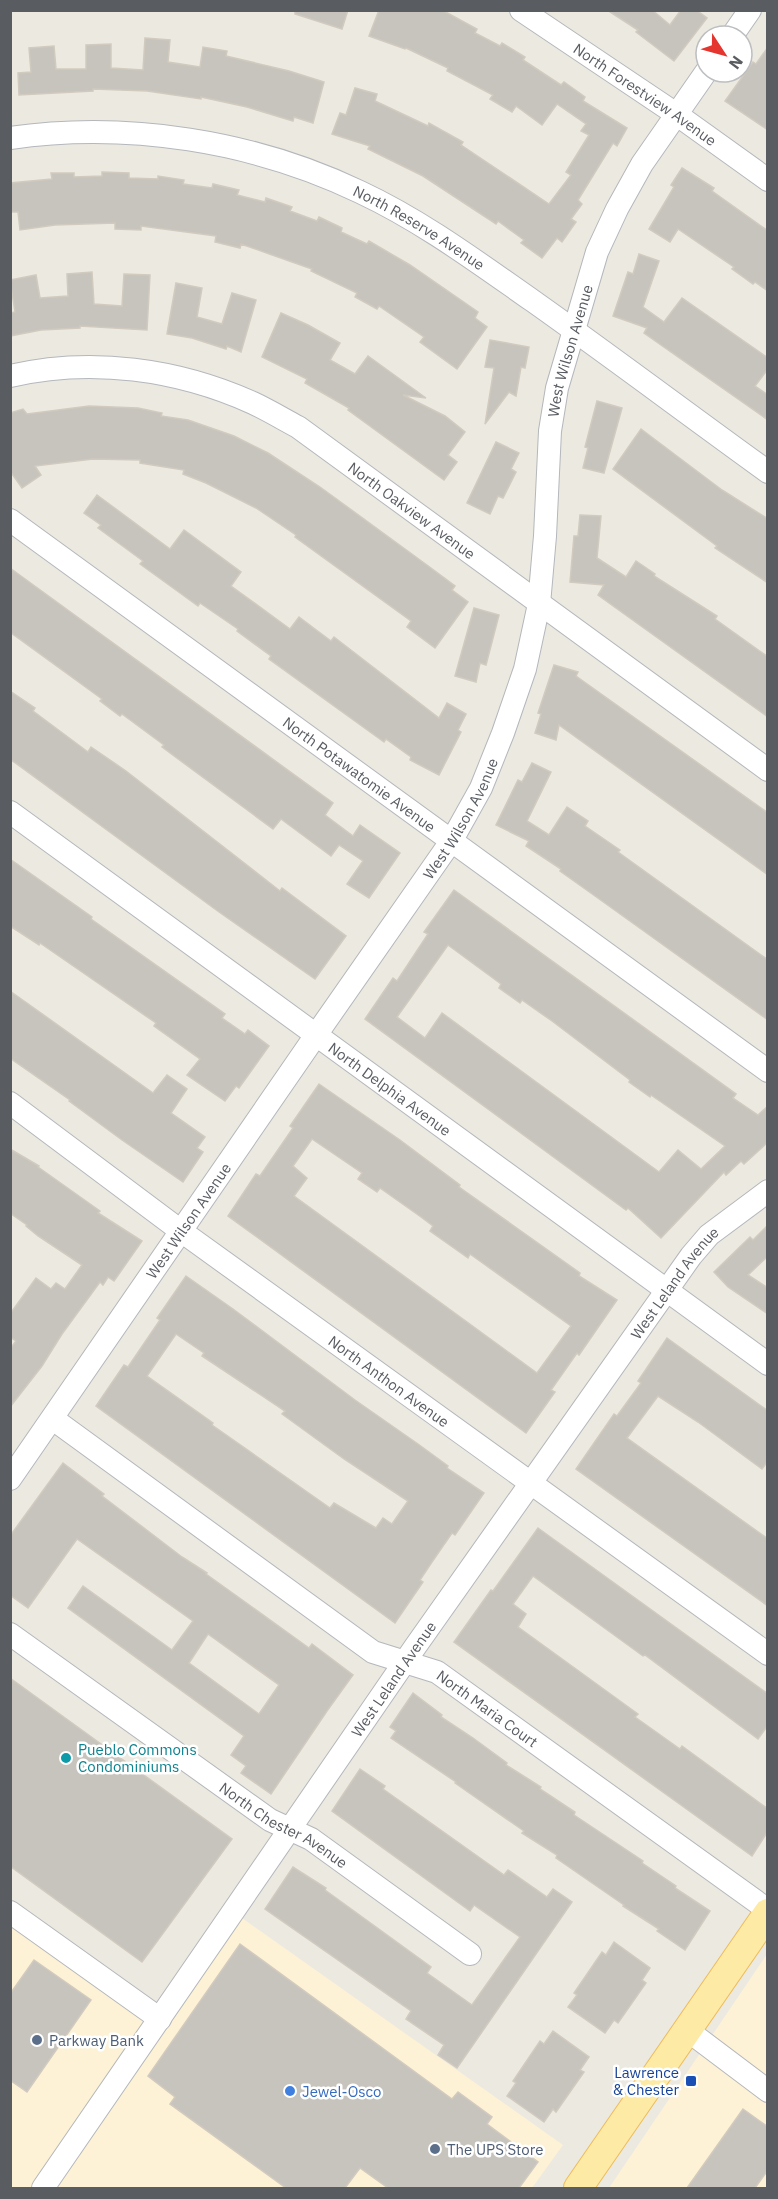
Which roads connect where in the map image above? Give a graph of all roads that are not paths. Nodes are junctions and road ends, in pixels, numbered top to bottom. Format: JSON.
{"nodes":[{"id":1,"x":521,"y":10,"type":"edge"},
{"id":2,"x":750,"y":10,"type":"edge"},
{"id":3,"x":740,"y":24,"type":"edge"},
{"id":4,"x":697,"y":84,"type":"edge"},
{"id":5,"x":676,"y":114,"type":"junction"},
{"id":6,"x":10,"y":138,"type":"edge"},
{"id":7,"x":768,"y":180,"type":"edge"},
{"id":8,"x":573,"y":330,"type":"junction"},
{"id":9,"x":10,"y":376,"type":"edge"},
{"id":10,"x":768,"y":472,"type":"edge"},
{"id":11,"x":10,"y":520,"type":"edge"},
{"id":12,"x":539,"y":604,"type":"junction"},
{"id":13,"x":768,"y":770,"type":"edge"},
{"id":14,"x":10,"y":812,"type":"edge"},
{"id":15,"x":452,"y":840,"type":"junction"},
{"id":16,"x":316,"y":1035,"type":"junction"},
{"id":17,"x":768,"y":1071,"type":"edge"},
{"id":18,"x":10,"y":1103,"type":"edge"},
{"id":19,"x":768,"y":1191,"type":"edge"},
{"id":20,"x":181,"y":1231,"type":"junction"},
{"id":21,"x":667,"y":1290,"type":"junction"},
{"id":22,"x":768,"y":1364,"type":"edge"},
{"id":23,"x":53,"y":1419,"type":"junction"},
{"id":24,"x":10,"y":1479,"type":"edge"},
{"id":25,"x":532,"y":1482,"type":"junction"},
{"id":26,"x":10,"y":1634,"type":"edge"},
{"id":27,"x":768,"y":1654,"type":"edge"},
{"id":28,"x":405,"y":1662,"type":"junction"},
{"id":29,"x":290,"y":1830,"type":"junction"},
{"id":30,"x":10,"y":1912,"type":"edge"},
{"id":31,"x":768,"y":1912,"type":"edge"},
{"id":32,"x":470,"y":1954,"type":"dead end"},
{"id":33,"x":160,"y":2019,"type":"junction"},
{"id":34,"x":687,"y":2030,"type":"junction"},
{"id":35,"x":768,"y":2091,"type":"edge"},
{"id":36,"x":43,"y":2188,"type":"edge"},
{"id":37,"x":578,"y":2188,"type":"edge"}],
"edges":[{"from":1,"to":5,"type":"street","name":"North Forestview Avenue"},
{"from":2,"to":3,"type":"street"},
{"from":4,"to":5,"type":"street","name":"West Wilson Avenue"},
{"from":5,"to":7,"type":"street","name":"North Forestview Avenue"},
{"from":5,"to":8,"type":"street","name":"West Wilson Avenue"},
{"from":6,"to":8,"type":"street","name":"North Reserve Avenue"},
{"from":8,"to":10,"type":"street","name":"North Reserve Avenue"},
{"from":8,"to":12,"type":"street","name":"West Wilson Avenue"},
{"from":9,"to":12,"type":"street","name":"North Oakview Avenue"},
{"from":11,"to":15,"type":"street","name":"North Potawatomie Avenue"},
{"from":12,"to":13,"type":"street","name":"North Oakview Avenue"},
{"from":12,"to":15,"type":"street","name":"West Wilson Avenue"},
{"from":14,"to":16,"type":"street","name":"North Delphia Avenue"},
{"from":15,"to":16,"type":"street","name":"West Wilson Avenue"},
{"from":15,"to":17,"type":"street","name":"North Potawatomie Avenue"},
{"from":16,"to":20,"type":"street","name":"West Wilson Avenue"},
{"from":16,"to":21,"type":"street","name":"North Delphia Avenue"},
{"from":18,"to":20,"type":"street","name":"North Anthon Avenue"},
{"from":19,"to":21,"type":"street","name":"West Leland Avenue"},
{"from":20,"to":23,"type":"street","name":"West Wilson Avenue"},
{"from":20,"to":25,"type":"street","name":"North Anthon Avenue"},
{"from":21,"to":22,"type":"street","name":"North Delphia Avenue"},
{"from":21,"to":25,"type":"street","name":"West Leland Avenue"},
{"from":23,"to":24,"type":"street","name":"West Wilson Avenue"},
{"from":23,"to":28,"type":"street","name":"North Maria Court"},
{"from":25,"to":27,"type":"street","name":"North Anthon Avenue"},
{"from":25,"to":28,"type":"street","name":"West Leland Avenue"},
{"from":26,"to":29,"type":"street","name":"North Chester Avenue"},
{"from":28,"to":29,"type":"street","name":"West Leland Avenue"},
{"from":28,"to":31,"type":"street","name":"North Maria Court"},
{"from":29,"to":32,"type":"street","name":"North Chester Avenue"},
{"from":29,"to":33,"type":"street","name":"West Leland Avenue"},
{"from":30,"to":33,"type":"street"},
{"from":31,"to":34,"type":"main road"},
{"from":33,"to":36,"type":"street","name":"West Leland Avenue"},
{"from":34,"to":35,"type":"street"},
{"from":34,"to":37,"type":"main road"}]}
